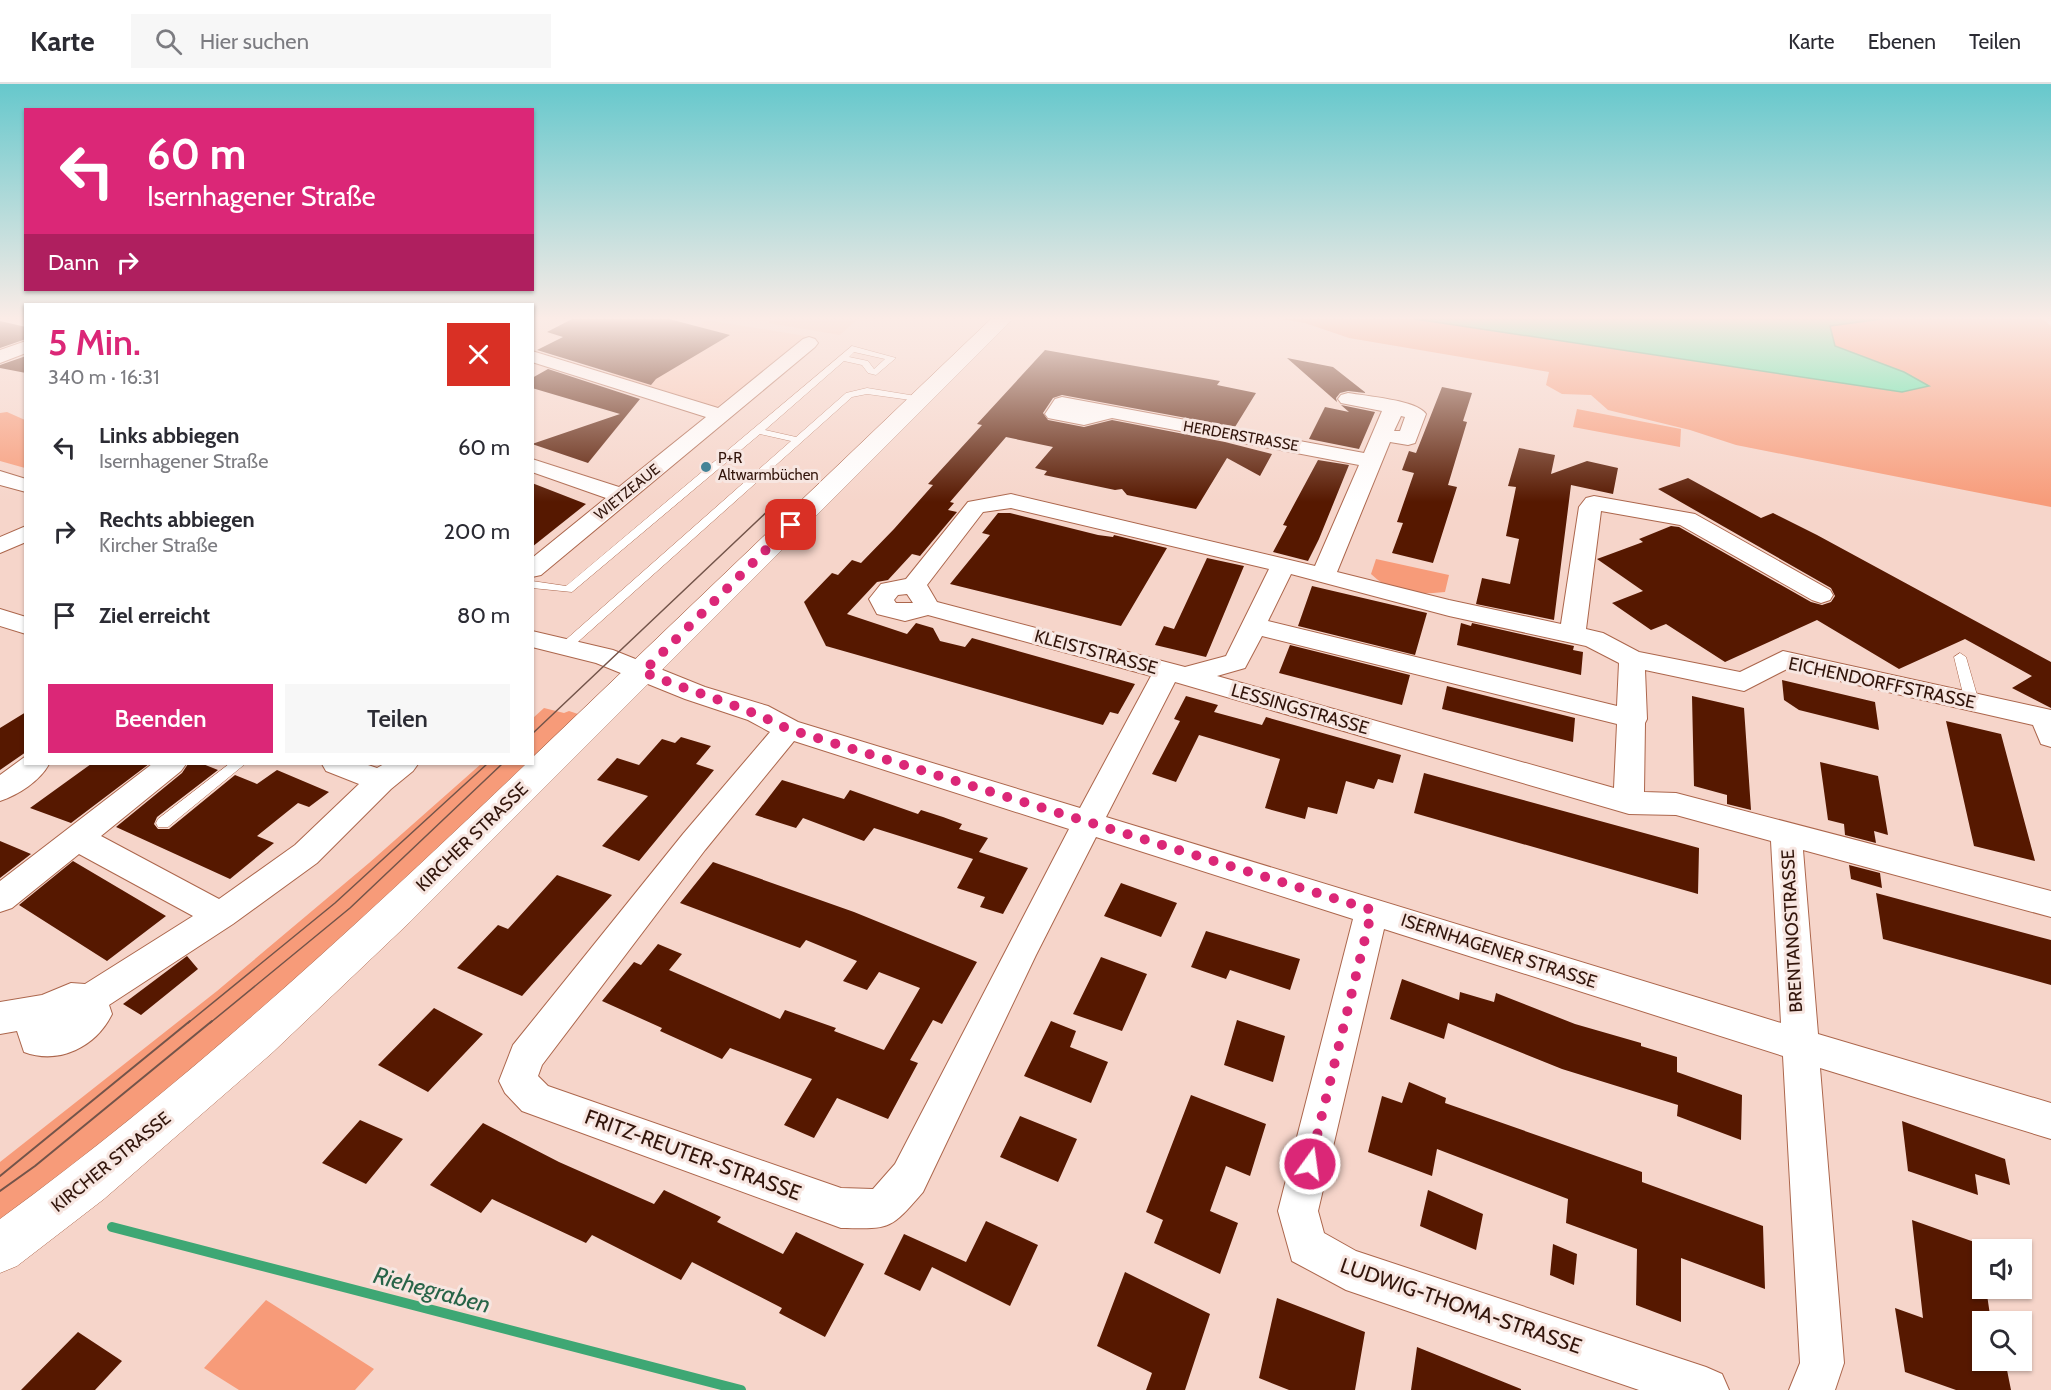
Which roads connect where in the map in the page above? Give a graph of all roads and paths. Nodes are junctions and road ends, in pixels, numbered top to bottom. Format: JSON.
{"nodes":[{"id":1,"x":609,"y":380,"type":"edge"},
{"id":2,"x":764,"y":380,"type":"edge"},
{"id":3,"x":817,"y":380,"type":"edge"},
{"id":4,"x":867,"y":380,"type":"edge"},
{"id":5,"x":942,"y":380,"type":"edge"},
{"id":6,"x":849,"y":395,"type":"junction"},
{"id":7,"x":1348,"y":399,"type":"dead end"},
{"id":8,"x":922,"y":400,"type":"junction"},
{"id":9,"x":1110,"y":413,"type":"dead end"},
{"id":10,"x":721,"y":415,"type":"junction"},
{"id":11,"x":758,"y":431,"type":"junction"},
{"id":12,"x":798,"y":440,"type":"junction"},
{"id":13,"x":1371,"y":461,"type":"junction"},
{"id":14,"x":534,"y":466,"type":"edge"},
{"id":15,"x":623,"y":496,"type":"junction"},
{"id":16,"x":24,"y":533,"type":"edge"},
{"id":17,"x":0,"y":546,"type":"edge"},
{"id":18,"x":1283,"y":565,"type":"junction"},
{"id":19,"x":534,"y":568,"type":"edge"},
{"id":20,"x":1324,"y":574,"type":"junction"},
{"id":21,"x":534,"y":584,"type":"edge"},
{"id":22,"x":914,"y":585,"type":"junction"},
{"id":23,"x":1821,"y":595,"type":"dead end"},
{"id":24,"x":928,"y":607,"type":"junction"},
{"id":25,"x":1254,"y":626,"type":"junction"},
{"id":26,"x":1572,"y":634,"type":"junction"},
{"id":27,"x":534,"y":639,"type":"edge"},
{"id":28,"x":566,"y":646,"type":"junction"},
{"id":29,"x":1960,"y":657,"type":"dead end"},
{"id":30,"x":1632,"y":659,"type":"junction"},
{"id":31,"x":643,"y":672,"type":"junction"},
{"id":32,"x":1176,"y":673,"type":"junction"},
{"id":33,"x":1972,"y":702,"type":"junction"},
{"id":34,"x":1633,"y":719,"type":"junction"},
{"id":35,"x":788,"y":729,"type":"junction"},
{"id":36,"x":2051,"y":737,"type":"edge"},
{"id":37,"x":1414,"y":743,"type":"joint"},
{"id":38,"x":34,"y":765,"type":"edge"},
{"id":39,"x":170,"y":765,"type":"edge"},
{"id":40,"x":237,"y":765,"type":"edge"},
{"id":41,"x":343,"y":765,"type":"edge"},
{"id":42,"x":392,"y":772,"type":"edge"},
{"id":43,"x":0,"y":790,"type":"edge"},
{"id":44,"x":1629,"y":802,"type":"junction"},
{"id":45,"x":163,"y":823,"type":"dead end"},
{"id":46,"x":1088,"y":824,"type":"junction"},
{"id":47,"x":1786,"y":834,"type":"junction"},
{"id":48,"x":78,"y":838,"type":"junction"},
{"id":49,"x":0,"y":899,"type":"edge"},
{"id":50,"x":2051,"y":904,"type":"edge"},
{"id":51,"x":1372,"y":910,"type":"junction"},
{"id":52,"x":221,"y":915,"type":"junction"},
{"id":53,"x":0,"y":1018,"type":"edge"},
{"id":54,"x":1799,"y":1045,"type":"junction"},
{"id":55,"x":2051,"y":1121,"type":"edge"},
{"id":56,"x":0,"y":1248,"type":"edge"},
{"id":57,"x":1706,"y":1390,"type":"edge"},
{"id":58,"x":1812,"y":1390,"type":"edge"}],
"edges":[{"from":1,"to":10,"type":"street"},
{"from":2,"to":10,"type":"street","name":"WIETZEAUE"},
{"from":3,"to":11,"type":"lane"},
{"from":4,"to":6,"type":"lane"},
{"from":5,"to":8,"type":"main road","name":"KIRCHER STRASSE"},
{"from":6,"to":8,"type":"lane"},
{"from":6,"to":12,"type":"lane"},
{"from":7,"to":13,"type":"street"},
{"from":8,"to":31,"type":"main road","name":"KIRCHER STRASSE"},
{"from":9,"to":13,"type":"street","name":"HERDERSTRASSE"},
{"from":10,"to":15,"type":"street","name":"WIETZEAUE"},
{"from":11,"to":12,"type":"lane"},
{"from":11,"to":21,"type":"lane"},
{"from":12,"to":28,"type":"lane"},
{"from":13,"to":20,"type":"street"},
{"from":14,"to":15,"type":"street"},
{"from":15,"to":19,"type":"street","name":"WIETZEAUE"},
{"from":16,"to":17,"type":"street"},
{"from":18,"to":20,"type":"street"},
{"from":18,"to":22,"type":"street"},
{"from":18,"to":25,"type":"street","name":"LESSINGSTRASSE"},
{"from":20,"to":26,"type":"street"},
{"from":22,"to":24,"type":"street"},
{"from":22,"to":24,"type":"street","name":"KLEISTSTRASSE"},
{"from":23,"to":26,"type":"street"},
{"from":24,"to":32,"type":"street","name":"KLEISTSTRASSE"},
{"from":25,"to":32,"type":"street","name":"LESSINGSTRASSE"},
{"from":25,"to":34,"type":"street"},
{"from":26,"to":30,"type":"street"},
{"from":27,"to":28,"type":"street","name":"ISERNHAGENER STRASSE"},
{"from":28,"to":31,"type":"street","name":"ISERNHAGENER STRASSE"},
{"from":29,"to":33,"type":"lane"},
{"from":30,"to":33,"type":"street","name":"EICHENDORFFSTRASSE"},
{"from":30,"to":34,"type":"street"},
{"from":31,"to":35,"type":"street","name":"ISERNHAGENER STRASSE"},
{"from":31,"to":56,"type":"main road","name":"KIRCHER STRASSE"},
{"from":32,"to":37,"type":"street","name":"LESSINGSTRASSE"},
{"from":32,"to":46,"type":"street","name":"KLEISTSTRASSE"},
{"from":33,"to":36,"type":"street","name":"EICHENDORFFSTRASSE"},
{"from":34,"to":44,"type":"street"},
{"from":35,"to":46,"type":"street","name":"ISERNHAGENER STRASSE"},
{"from":35,"to":46,"type":"street","name":"FRITZ-REUTER-STRASSE"},
{"from":37,"to":44,"type":"street","name":"BRENTANOSTRASSE"},
{"from":38,"to":43,"type":"street"},
{"from":39,"to":48,"type":"street"},
{"from":40,"to":45,"type":"lane"},
{"from":41,"to":42,"type":"street"},
{"from":42,"to":52,"type":"street"},
{"from":44,"to":47,"type":"street","name":"BRENTANOSTRASSE"},
{"from":46,"to":51,"type":"street","name":"ISERNHAGENER STRASSE"},
{"from":47,"to":50,"type":"street"},
{"from":47,"to":54,"type":"street","name":"BRENTANOSTRASSE"},
{"from":48,"to":49,"type":"street"},
{"from":48,"to":52,"type":"street"},
{"from":51,"to":54,"type":"street","name":"ISERNHAGENER STRASSE"},
{"from":51,"to":57,"type":"street","name":"LUDWIG-THOMA-STRASSE"},
{"from":52,"to":53,"type":"street"},
{"from":54,"to":55,"type":"street","name":"ISERNHAGENER STRASSE"},
{"from":54,"to":58,"type":"street"}]}
